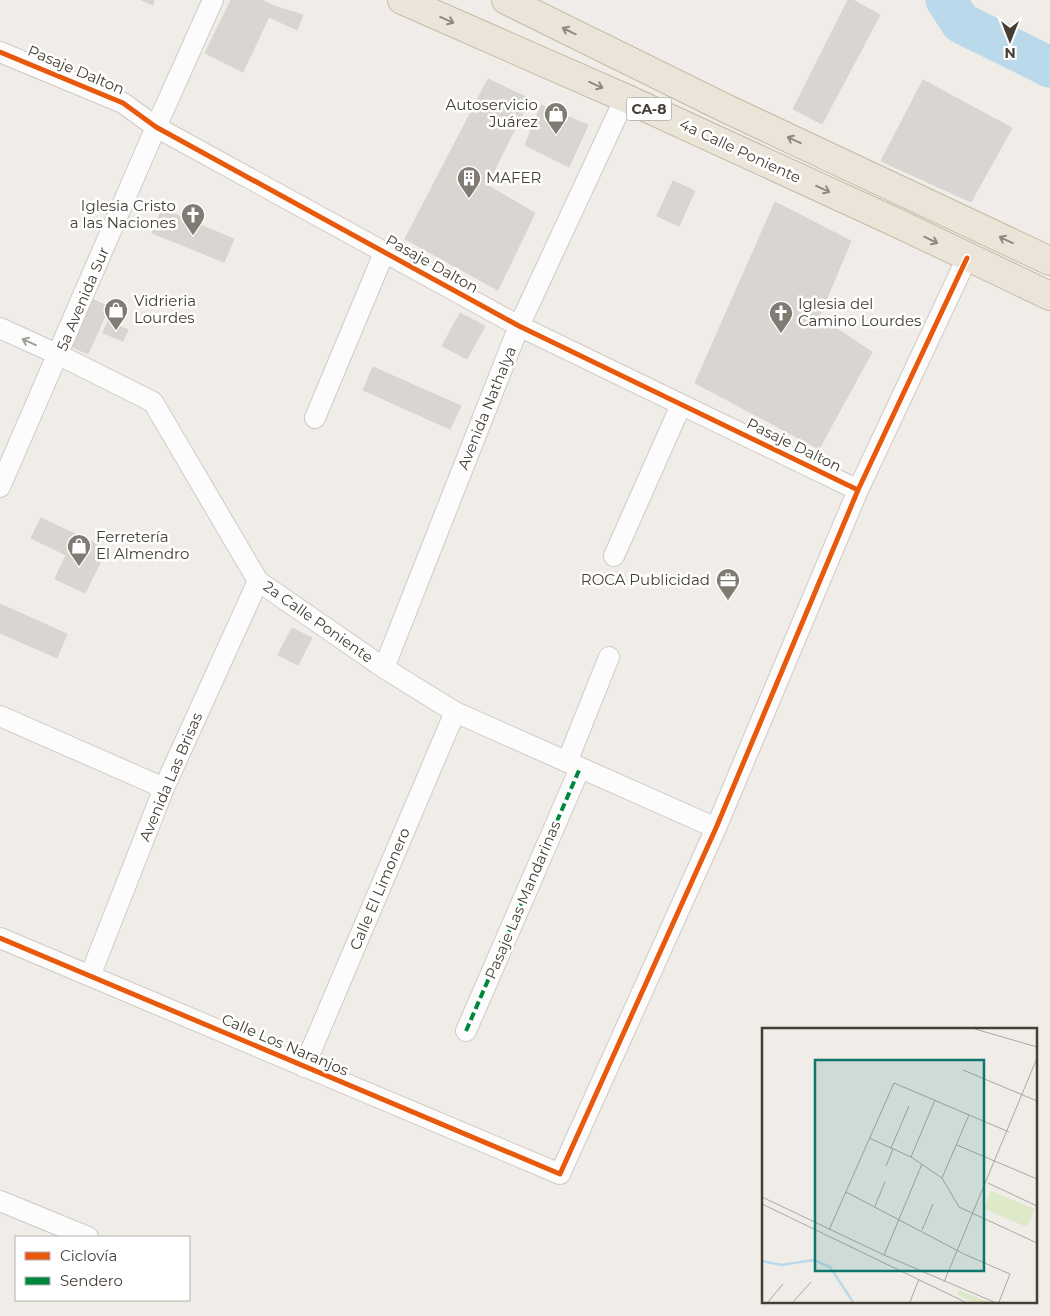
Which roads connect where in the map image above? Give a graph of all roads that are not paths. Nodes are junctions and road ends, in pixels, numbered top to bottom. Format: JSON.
{"nodes":[{"id":1,"x":213,"y":0,"type":"edge"},
{"id":2,"x":402,"y":0,"type":"edge"},
{"id":3,"x":506,"y":0,"type":"edge"},
{"id":4,"x":0,"y":52,"type":"edge"},
{"id":5,"x":625,"y":98,"type":"junction"},
{"id":6,"x":156,"y":127,"type":"junction"},
{"id":7,"x":384,"y":253,"type":"junction"},
{"id":8,"x":967,"y":258,"type":"junction"},
{"id":9,"x":1050,"y":261,"type":"edge"},
{"id":10,"x":1050,"y":296,"type":"edge"},
{"id":11,"x":519,"y":326,"type":"junction"},
{"id":12,"x":0,"y":328,"type":"edge"},
{"id":13,"x":59,"y":355,"type":"junction"},
{"id":14,"x":681,"y":405,"type":"junction"},
{"id":15,"x":315,"y":418,"type":"dead end"},
{"id":16,"x":0,"y":487,"type":"edge"},
{"id":17,"x":858,"y":490,"type":"junction"},
{"id":18,"x":614,"y":556,"type":"dead end"},
{"id":19,"x":258,"y":581,"type":"junction"},
{"id":20,"x":610,"y":657,"type":"dead end"},
{"id":21,"x":384,"y":668,"type":"junction"},
{"id":22,"x":455,"y":712,"type":"junction"},
{"id":23,"x":0,"y":716,"type":"edge"},
{"id":24,"x":574,"y":765,"type":"junction"},
{"id":25,"x":164,"y":788,"type":"junction"},
{"id":26,"x":716,"y":828,"type":"junction"},
{"id":27,"x":0,"y":938,"type":"edge"},
{"id":28,"x":90,"y":976,"type":"junction"},
{"id":29,"x":466,"y":1032,"type":"dead end"},
{"id":30,"x":304,"y":1067,"type":"junction"},
{"id":31,"x":0,"y":1201,"type":"edge"},
{"id":32,"x":86,"y":1236,"type":"edge"}],
"edges":[{"from":1,"to":6,"type":"street","name":"5a Avenida Sur"},
{"from":2,"to":5,"type":"highway","name":"4a Calle Poniente","number":"CA-8","one_way":true},
{"from":9,"to":3,"type":"highway","number":"CA-8","one_way":true},
{"from":4,"to":6,"type":"street","name":"Pasaje Dalton"},
{"from":5,"to":8,"type":"highway","name":"4a Calle Poniente","number":"CA-8","one_way":true},
{"from":5,"to":11,"type":"street","name":"Avenida Nathalya"},
{"from":6,"to":7,"type":"street","name":"Pasaje Dalton"},
{"from":6,"to":13,"type":"street","name":"5a Avenida Sur"},
{"from":7,"to":11,"type":"street","name":"Pasaje Dalton"},
{"from":7,"to":15,"type":"street"},
{"from":8,"to":10,"type":"highway","number":"CA-8"},
{"from":8,"to":17,"type":"street"},
{"from":11,"to":14,"type":"street","name":"Pasaje Dalton"},
{"from":11,"to":21,"type":"street","name":"Avenida Nathalya"},
{"from":13,"to":12,"type":"street","name":"2a Calle Poniente","one_way":true},
{"from":13,"to":16,"type":"street","name":"5a Avenida Sur"},
{"from":13,"to":19,"type":"street","name":"2a Calle Poniente"},
{"from":14,"to":17,"type":"street","name":"Pasaje Dalton"},
{"from":14,"to":18,"type":"street"},
{"from":17,"to":26,"type":"street"},
{"from":19,"to":21,"type":"street","name":"2a Calle Poniente"},
{"from":19,"to":25,"type":"street","name":"Avenida Las Brisas"},
{"from":20,"to":24,"type":"street","name":"Pasaje Las Mandarinas"},
{"from":21,"to":22,"type":"street","name":"2a Calle Poniente"},
{"from":22,"to":24,"type":"street","name":"2a Calle Poniente"},
{"from":22,"to":30,"type":"street","name":"Calle El Limonero"},
{"from":23,"to":25,"type":"street"},
{"from":24,"to":26,"type":"street","name":"2a Calle Poniente"},
{"from":24,"to":29,"type":"street","name":"Pasaje Las Mandarinas"},
{"from":25,"to":28,"type":"street","name":"Avenida Las Brisas"},
{"from":26,"to":30,"type":"street","name":"Calle Los Naranjos"},
{"from":27,"to":28,"type":"street","name":"Calle Los Naranjos"},
{"from":28,"to":30,"type":"street","name":"Calle Los Naranjos"},
{"from":31,"to":32,"type":"street"}]}
